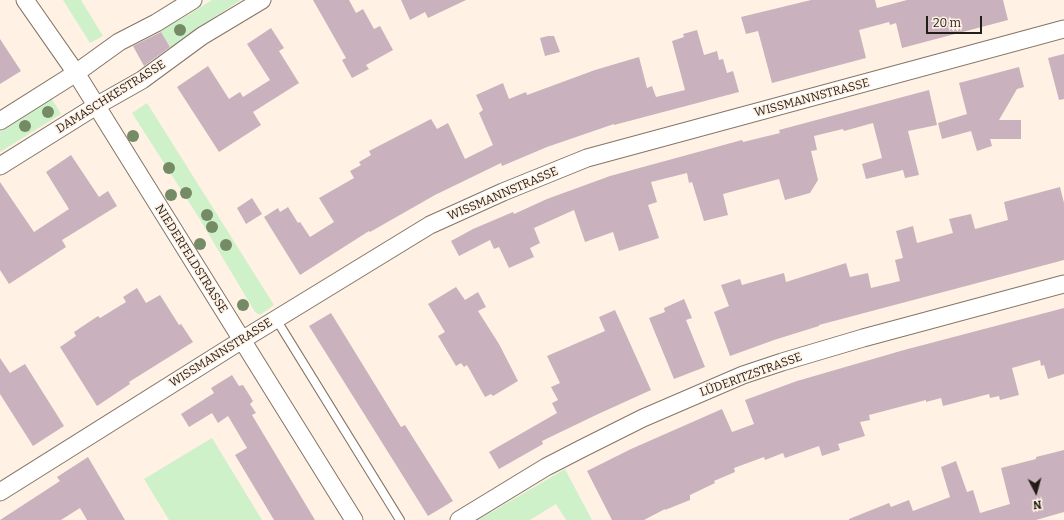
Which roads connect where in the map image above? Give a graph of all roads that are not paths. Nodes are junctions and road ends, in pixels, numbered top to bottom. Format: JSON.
{"nodes":[{"id":1,"x":25,"y":0,"type":"edge"},
{"id":2,"x":193,"y":0,"type":"edge"},
{"id":3,"x":262,"y":0,"type":"edge"},
{"id":4,"x":1064,"y":29,"type":"edge"},
{"id":5,"x":76,"y":73,"type":"junction"},
{"id":6,"x":96,"y":106,"type":"junction"},
{"id":7,"x":0,"y":121,"type":"edge"},
{"id":8,"x":0,"y":166,"type":"edge"},
{"id":9,"x":1064,"y":284,"type":"edge"},
{"id":10,"x":276,"y":319,"type":"junction"},
{"id":11,"x":242,"y":340,"type":"junction"},
{"id":12,"x":0,"y":492,"type":"edge"},
{"id":13,"x":354,"y":520,"type":"edge"},
{"id":14,"x":400,"y":520,"type":"edge"},
{"id":15,"x":459,"y":520,"type":"edge"}],
"edges":[{"from":1,"to":5,"type":"street","name":"NIEDERFELDSTRASSE"},
{"from":2,"to":5,"type":"street"},
{"from":3,"to":6,"type":"street","name":"DAMASCHKESTRASSE"},
{"from":4,"to":10,"type":"street","name":"WISSMANNSTRASSE"},
{"from":5,"to":6,"type":"street","name":"NIEDERFELDSTRASSE"},
{"from":5,"to":7,"type":"street"},
{"from":6,"to":8,"type":"street","name":"DAMASCHKESTRASSE"},
{"from":6,"to":11,"type":"street","name":"NIEDERFELDSTRASSE"},
{"from":9,"to":15,"type":"street","name":"LÜDERITZSTRASSE"},
{"from":10,"to":11,"type":"street","name":"WISSMANNSTRASSE"},
{"from":10,"to":14,"type":"lane"},
{"from":11,"to":12,"type":"street","name":"WISSMANNSTRASSE"},
{"from":11,"to":13,"type":"street","name":"NIEDERFELDSTRASSE"}]}
